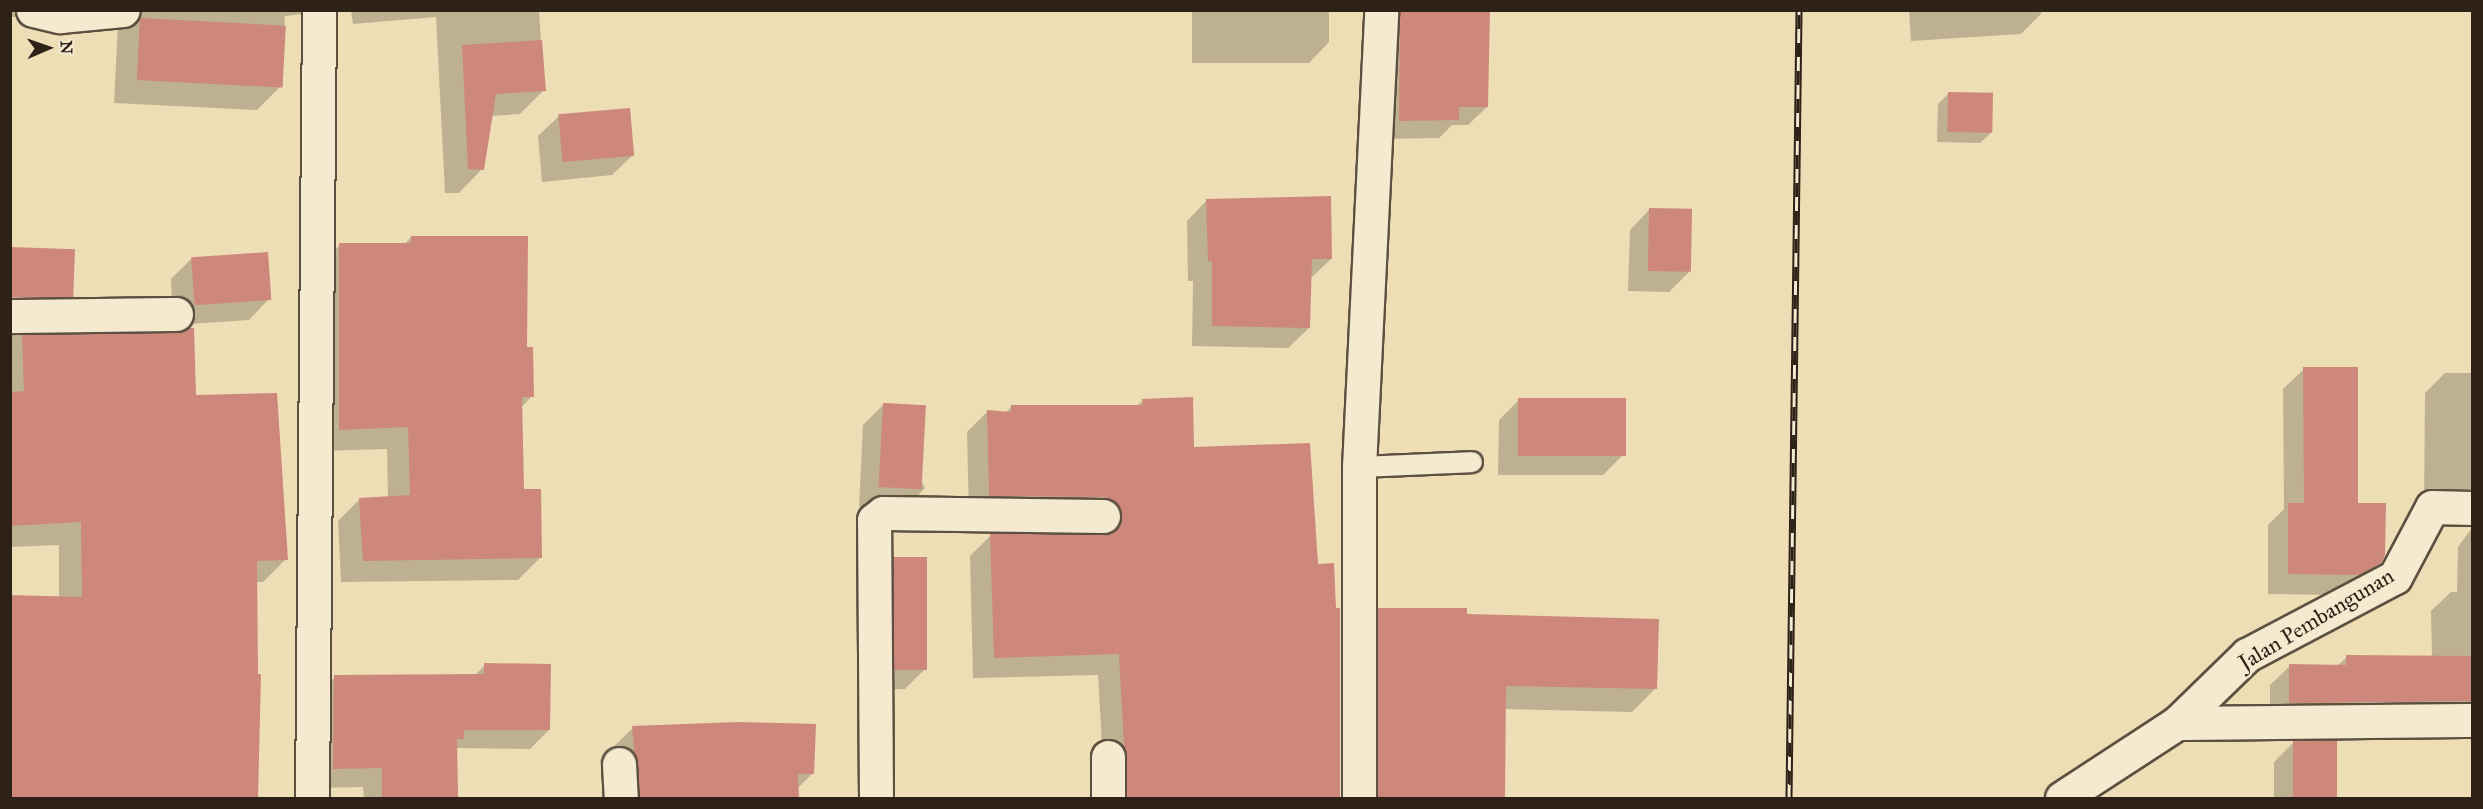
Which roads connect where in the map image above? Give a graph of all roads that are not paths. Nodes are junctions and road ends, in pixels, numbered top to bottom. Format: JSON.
{"nodes":[{"id":1,"x":33,"y":10,"type":"edge"},
{"id":2,"x":123,"y":10,"type":"edge"},
{"id":3,"x":319,"y":10,"type":"edge"},
{"id":4,"x":1381,"y":10,"type":"edge"},
{"id":5,"x":176,"y":314,"type":"dead end"},
{"id":6,"x":10,"y":316,"type":"edge"},
{"id":7,"x":1472,"y":462,"type":"dead end"},
{"id":8,"x":1359,"y":467,"type":"junction"},
{"id":9,"x":2472,"y":508,"type":"edge"},
{"id":10,"x":1103,"y":516,"type":"dead end"},
{"id":11,"x":2472,"y":720,"type":"edge"},
{"id":12,"x":2176,"y":723,"type":"junction"},
{"id":13,"x":1108,"y":757,"type":"dead end"},
{"id":14,"x":619,"y":764,"type":"dead end"},
{"id":15,"x":312,"y":798,"type":"edge"},
{"id":16,"x":621,"y":798,"type":"edge"},
{"id":17,"x":876,"y":798,"type":"edge"},
{"id":18,"x":1108,"y":798,"type":"edge"},
{"id":19,"x":1359,"y":798,"type":"edge"},
{"id":20,"x":2062,"y":798,"type":"edge"}],
"edges":[{"from":1,"to":2,"type":"street"},
{"from":3,"to":15,"type":"street"},
{"from":4,"to":8,"type":"street"},
{"from":5,"to":6,"type":"street"},
{"from":7,"to":8,"type":"lane"},
{"from":8,"to":19,"type":"street"},
{"from":9,"to":12,"type":"street","name":"Jalan Pembangunan"},
{"from":10,"to":17,"type":"street"},
{"from":11,"to":12,"type":"street"},
{"from":12,"to":20,"type":"street","name":"Jalan Pembangunan"},
{"from":13,"to":18,"type":"street"},
{"from":14,"to":16,"type":"street"}]}
